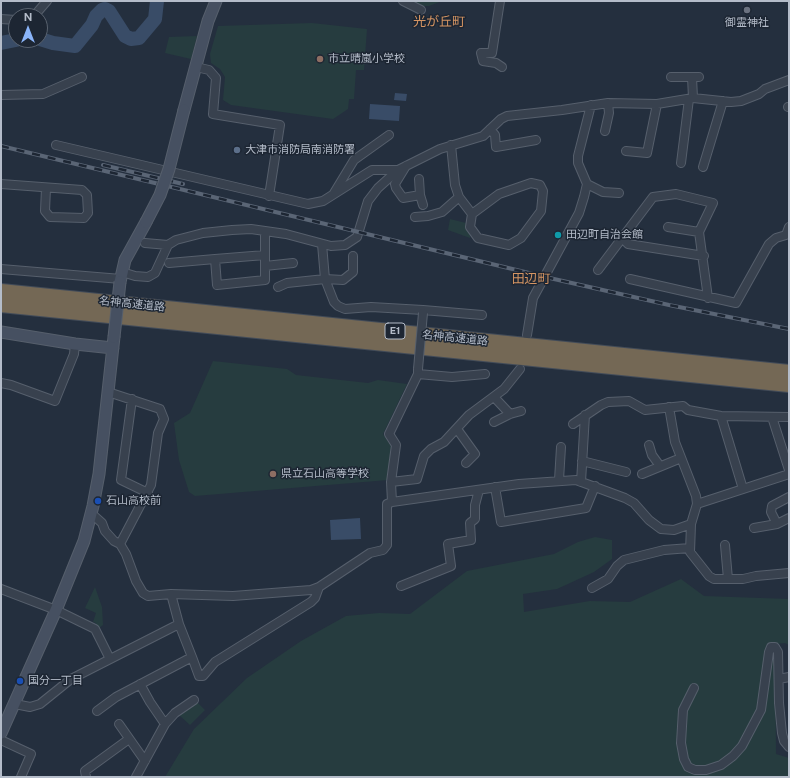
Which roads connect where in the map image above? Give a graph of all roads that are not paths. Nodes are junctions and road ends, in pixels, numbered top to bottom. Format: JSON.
{"nodes":[{"id":1,"x":216,"y":1,"type":"edge"},
{"id":2,"x":403,"y":1,"type":"edge"},
{"id":3,"x":500,"y":1,"type":"edge"},
{"id":4,"x":421,"y":10,"type":"dead end"},
{"id":5,"x":196,"y":67,"type":"junction"},
{"id":6,"x":502,"y":67,"type":"dead end"},
{"id":7,"x":82,"y":77,"type":"dead end"},
{"id":8,"x":671,"y":77,"type":"dead end"},
{"id":9,"x":789,"y":80,"type":"edge"},
{"id":10,"x":1,"y":95,"type":"edge"},
{"id":11,"x":691,"y":98,"type":"junction"},
{"id":12,"x":724,"y":101,"type":"junction"},
{"id":13,"x":608,"y":103,"type":"junction"},
{"id":14,"x":657,"y":104,"type":"junction"},
{"id":15,"x":591,"y":105,"type":"junction"},
{"id":16,"x":490,"y":129,"type":"junction"},
{"id":17,"x":605,"y":131,"type":"dead end"},
{"id":18,"x":389,"y":135,"type":"dead end"},
{"id":19,"x":536,"y":140,"type":"dead end"},
{"id":20,"x":56,"y":145,"type":"dead end"},
{"id":21,"x":451,"y":145,"type":"junction"},
{"id":22,"x":626,"y":151,"type":"dead end"},
{"id":23,"x":681,"y":163,"type":"dead end"},
{"id":24,"x":703,"y":167,"type":"dead end"},
{"id":25,"x":402,"y":168,"type":"junction"},
{"id":26,"x":419,"y":179,"type":"dead end"},
{"id":27,"x":1,"y":184,"type":"edge"},
{"id":28,"x":586,"y":184,"type":"junction"},
{"id":29,"x":46,"y":188,"type":"junction"},
{"id":30,"x":619,"y":193,"type":"dead end"},
{"id":31,"x":420,"y":195,"type":"junction"},
{"id":32,"x":269,"y":196,"type":"junction"},
{"id":33,"x":332,"y":196,"type":"junction"},
{"id":34,"x":459,"y":197,"type":"junction"},
{"id":35,"x":422,"y":205,"type":"dead end"},
{"id":36,"x":472,"y":214,"type":"junction"},
{"id":37,"x":415,"y":217,"type":"dead end"},
{"id":38,"x":668,"y":227,"type":"dead end"},
{"id":39,"x":789,"y":227,"type":"edge"},
{"id":40,"x":265,"y":231,"type":"junction"},
{"id":41,"x":699,"y":232,"type":"junction"},
{"id":42,"x":622,"y":238,"type":"junction"},
{"id":43,"x":145,"y":243,"type":"dead end"},
{"id":44,"x":322,"y":244,"type":"junction"},
{"id":45,"x":168,"y":245,"type":"junction"},
{"id":46,"x":265,"y":255,"type":"junction"},
{"id":47,"x":353,"y":256,"type":"dead end"},
{"id":48,"x":704,"y":256,"type":"junction"},
{"id":49,"x":215,"y":259,"type":"junction"},
{"id":50,"x":170,"y":262,"type":"dead end"},
{"id":51,"x":293,"y":263,"type":"dead end"},
{"id":52,"x":265,"y":266,"type":"junction"},
{"id":53,"x":1,"y":269,"type":"edge"},
{"id":54,"x":598,"y":270,"type":"dead end"},
{"id":55,"x":121,"y":278,"type":"junction"},
{"id":56,"x":325,"y":279,"type":"junction"},
{"id":57,"x":630,"y":279,"type":"dead end"},
{"id":58,"x":278,"y":287,"type":"dead end"},
{"id":59,"x":1,"y":291,"type":"edge"},
{"id":60,"x":708,"y":298,"type":"junction"},
{"id":61,"x":1,"y":305,"type":"edge"},
{"id":62,"x":423,"y":311,"type":"junction"},
{"id":63,"x":482,"y":315,"type":"dead end"},
{"id":64,"x":1,"y":332,"type":"edge"},
{"id":65,"x":527,"y":335,"type":"dead end"},
{"id":66,"x":113,"y":343,"type":"junction"},
{"id":67,"x":75,"y":344,"type":"junction"},
{"id":68,"x":520,"y":369,"type":"dead end"},
{"id":69,"x":418,"y":372,"type":"junction"},
{"id":70,"x":789,"y":372,"type":"edge"},
{"id":71,"x":485,"y":374,"type":"dead end"},
{"id":72,"x":1,"y":383,"type":"edge"},
{"id":73,"x":789,"y":385,"type":"edge"},
{"id":74,"x":108,"y":392,"type":"junction"},
{"id":75,"x":494,"y":397,"type":"junction"},
{"id":76,"x":132,"y":399,"type":"junction"},
{"id":77,"x":669,"y":407,"type":"junction"},
{"id":78,"x":521,"y":411,"type":"dead end"},
{"id":79,"x":510,"y":414,"type":"junction"},
{"id":80,"x":585,"y":415,"type":"junction"},
{"id":81,"x":721,"y":416,"type":"junction"},
{"id":82,"x":772,"y":417,"type":"junction"},
{"id":83,"x":789,"y":417,"type":"edge"},
{"id":84,"x":494,"y":422,"type":"dead end"},
{"id":85,"x":573,"y":424,"type":"dead end"},
{"id":86,"x":457,"y":430,"type":"junction"},
{"id":87,"x":649,"y":445,"type":"dead end"},
{"id":88,"x":561,"y":447,"type":"dead end"},
{"id":89,"x":681,"y":458,"type":"junction"},
{"id":90,"x":582,"y":461,"type":"junction"},
{"id":91,"x":466,"y":463,"type":"dead end"},
{"id":92,"x":660,"y":466,"type":"junction"},
{"id":93,"x":789,"y":470,"type":"edge"},
{"id":94,"x":626,"y":472,"type":"dead end"},
{"id":95,"x":642,"y":474,"type":"dead end"},
{"id":96,"x":789,"y":474,"type":"edge"},
{"id":97,"x":559,"y":480,"type":"junction"},
{"id":98,"x":391,"y":482,"type":"junction"},
{"id":99,"x":581,"y":482,"type":"junction"},
{"id":100,"x":596,"y":486,"type":"junction"},
{"id":101,"x":495,"y":487,"type":"junction"},
{"id":102,"x":743,"y":489,"type":"junction"},
{"id":103,"x":479,"y":490,"type":"junction"},
{"id":104,"x":148,"y":493,"type":"junction"},
{"id":105,"x":789,"y":497,"type":"edge"},
{"id":106,"x":392,"y":502,"type":"junction"},
{"id":107,"x":697,"y":504,"type":"junction"},
{"id":108,"x":92,"y":514,"type":"junction"},
{"id":109,"x":789,"y":518,"type":"edge"},
{"id":110,"x":691,"y":524,"type":"junction"},
{"id":111,"x":778,"y":524,"type":"junction"},
{"id":112,"x":754,"y":528,"type":"dead end"},
{"id":113,"x":120,"y":544,"type":"junction"},
{"id":114,"x":725,"y":546,"type":"dead end"},
{"id":115,"x":690,"y":548,"type":"junction"},
{"id":116,"x":789,"y":573,"type":"edge"},
{"id":117,"x":728,"y":579,"type":"junction"},
{"id":118,"x":401,"y":586,"type":"dead end"},
{"id":119,"x":318,"y":587,"type":"junction"},
{"id":120,"x":592,"y":588,"type":"dead end"},
{"id":121,"x":1,"y":589,"type":"edge"},
{"id":122,"x":171,"y":594,"type":"junction"},
{"id":123,"x":56,"y":610,"type":"junction"},
{"id":124,"x":179,"y":624,"type":"junction"},
{"id":125,"x":192,"y":657,"type":"junction"},
{"id":126,"x":110,"y":659,"type":"junction"},
{"id":127,"x":789,"y":677,"type":"edge"},
{"id":128,"x":779,"y":679,"type":"junction"},
{"id":129,"x":140,"y":684,"type":"junction"},
{"id":130,"x":694,"y":688,"type":"dead end"},
{"id":131,"x":194,"y":700,"type":"dead end"},
{"id":132,"x":15,"y":704,"type":"junction"},
{"id":133,"x":97,"y":711,"type":"dead end"},
{"id":134,"x":119,"y":724,"type":"dead end"},
{"id":135,"x":166,"y":724,"type":"junction"},
{"id":136,"x":1,"y":733,"type":"edge"},
{"id":137,"x":129,"y":739,"type":"junction"},
{"id":138,"x":1,"y":740,"type":"edge"},
{"id":139,"x":789,"y":747,"type":"edge"},
{"id":140,"x":145,"y":761,"type":"junction"},
{"id":141,"x":21,"y":777,"type":"edge"},
{"id":142,"x":86,"y":777,"type":"edge"},
{"id":143,"x":136,"y":777,"type":"edge"}],
"edges":[{"from":1,"to":5,"type":"street"},
{"from":2,"to":4,"type":"street"},
{"from":3,"to":6,"type":"street"},
{"from":5,"to":32,"type":"street"},
{"from":5,"to":55,"type":"street","bridge":true},
{"from":7,"to":10,"type":"street"},
{"from":8,"to":11,"type":"street"},
{"from":9,"to":12,"type":"street"},
{"from":11,"to":12,"type":"street"},
{"from":11,"to":14,"type":"street"},
{"from":11,"to":23,"type":"street"},
{"from":12,"to":24,"type":"street"},
{"from":13,"to":14,"type":"street"},
{"from":13,"to":15,"type":"street"},
{"from":13,"to":17,"type":"street"},
{"from":14,"to":22,"type":"street"},
{"from":15,"to":16,"type":"street"},
{"from":15,"to":28,"type":"street"},
{"from":16,"to":19,"type":"street"},
{"from":16,"to":21,"type":"street"},
{"from":18,"to":33,"type":"street"},
{"from":20,"to":32,"type":"street"},
{"from":21,"to":25,"type":"street"},
{"from":21,"to":34,"type":"street"},
{"from":25,"to":31,"type":"street"},
{"from":25,"to":33,"type":"street"},
{"from":25,"to":44,"type":"street"},
{"from":26,"to":31,"type":"street"},
{"from":27,"to":29,"type":"street"},
{"from":28,"to":30,"type":"street"},
{"from":28,"to":65,"type":"street"},
{"from":29,"to":29,"type":"street"},
{"from":31,"to":35,"type":"street"},
{"from":32,"to":33,"type":"street"},
{"from":34,"to":36,"type":"street"},
{"from":34,"to":37,"type":"street"},
{"from":36,"to":36,"type":"street"},
{"from":38,"to":41,"type":"street"},
{"from":39,"to":60,"type":"street"},
{"from":40,"to":44,"type":"street"},
{"from":40,"to":45,"type":"street"},
{"from":40,"to":46,"type":"street"},
{"from":41,"to":42,"type":"street"},
{"from":41,"to":48,"type":"street"},
{"from":42,"to":48,"type":"street"},
{"from":42,"to":54,"type":"street"},
{"from":43,"to":45,"type":"street"},
{"from":44,"to":56,"type":"street"},
{"from":45,"to":55,"type":"street"},
{"from":46,"to":49,"type":"street"},
{"from":46,"to":52,"type":"street"},
{"from":47,"to":56,"type":"street"},
{"from":48,"to":60,"type":"street"},
{"from":49,"to":50,"type":"street"},
{"from":49,"to":52,"type":"street"},
{"from":51,"to":52,"type":"street"},
{"from":53,"to":55,"type":"street"},
{"from":55,"to":66,"type":"street","bridge":true},
{"from":56,"to":58,"type":"street"},
{"from":56,"to":62,"type":"street"},
{"from":57,"to":60,"type":"street"},
{"from":59,"to":70,"type":"highway","name":"名神高速道路","number":"E1"},
{"from":61,"to":73,"type":"highway","name":"名神高速道路","number":"E1"},
{"from":62,"to":63,"type":"street"},
{"from":62,"to":69,"type":"street","bridge":true},
{"from":64,"to":67,"type":"street"},
{"from":66,"to":67,"type":"street"},
{"from":66,"to":74,"type":"street"},
{"from":67,"to":72,"type":"street"},
{"from":68,"to":75,"type":"street"},
{"from":69,"to":71,"type":"street"},
{"from":69,"to":98,"type":"street"},
{"from":74,"to":76,"type":"street"},
{"from":74,"to":108,"type":"street"},
{"from":75,"to":79,"type":"street"},
{"from":75,"to":86,"type":"street"},
{"from":76,"to":104,"type":"street"},
{"from":76,"to":104,"type":"street"},
{"from":77,"to":80,"type":"street"},
{"from":77,"to":81,"type":"street"},
{"from":77,"to":89,"type":"street"},
{"from":78,"to":79,"type":"street"},
{"from":79,"to":84,"type":"street"},
{"from":80,"to":85,"type":"street"},
{"from":80,"to":90,"type":"street"},
{"from":81,"to":82,"type":"street"},
{"from":81,"to":102,"type":"street"},
{"from":82,"to":83,"type":"street"},
{"from":82,"to":93,"type":"street"},
{"from":86,"to":91,"type":"street"},
{"from":86,"to":98,"type":"street"},
{"from":87,"to":92,"type":"street"},
{"from":88,"to":97,"type":"street"},
{"from":89,"to":92,"type":"street"},
{"from":89,"to":107,"type":"street"},
{"from":90,"to":94,"type":"street"},
{"from":90,"to":99,"type":"street"},
{"from":92,"to":95,"type":"street"},
{"from":96,"to":102,"type":"street"},
{"from":97,"to":99,"type":"street"},
{"from":97,"to":101,"type":"street"},
{"from":98,"to":106,"type":"street"},
{"from":99,"to":100,"type":"street"},
{"from":100,"to":101,"type":"street"},
{"from":100,"to":110,"type":"street"},
{"from":101,"to":103,"type":"street"},
{"from":102,"to":107,"type":"street"},
{"from":103,"to":106,"type":"street"},
{"from":103,"to":118,"type":"street"},
{"from":104,"to":113,"type":"street"},
{"from":105,"to":111,"type":"street"},
{"from":106,"to":119,"type":"street"},
{"from":107,"to":110,"type":"street"},
{"from":108,"to":113,"type":"street"},
{"from":108,"to":123,"type":"street"},
{"from":109,"to":111,"type":"street"},
{"from":110,"to":115,"type":"street"},
{"from":111,"to":112,"type":"street"},
{"from":113,"to":122,"type":"street"},
{"from":114,"to":117,"type":"street"},
{"from":115,"to":117,"type":"street"},
{"from":115,"to":120,"type":"street"},
{"from":116,"to":117,"type":"street"},
{"from":119,"to":122,"type":"street"},
{"from":119,"to":125,"type":"street"},
{"from":121,"to":123,"type":"street"},
{"from":122,"to":124,"type":"street"},
{"from":123,"to":126,"type":"street"},
{"from":123,"to":132,"type":"street"},
{"from":124,"to":125,"type":"street"},
{"from":124,"to":126,"type":"street"},
{"from":125,"to":129,"type":"street"},
{"from":126,"to":132,"type":"street"},
{"from":127,"to":128,"type":"street"},
{"from":128,"to":130,"type":"street"},
{"from":128,"to":139,"type":"street"},
{"from":129,"to":133,"type":"street"},
{"from":129,"to":135,"type":"street"},
{"from":131,"to":135,"type":"street"},
{"from":132,"to":136,"type":"street"},
{"from":134,"to":137,"type":"street"},
{"from":135,"to":140,"type":"street"},
{"from":137,"to":140,"type":"street"},
{"from":137,"to":142,"type":"street"},
{"from":138,"to":141,"type":"street"},
{"from":140,"to":143,"type":"street"}]}
